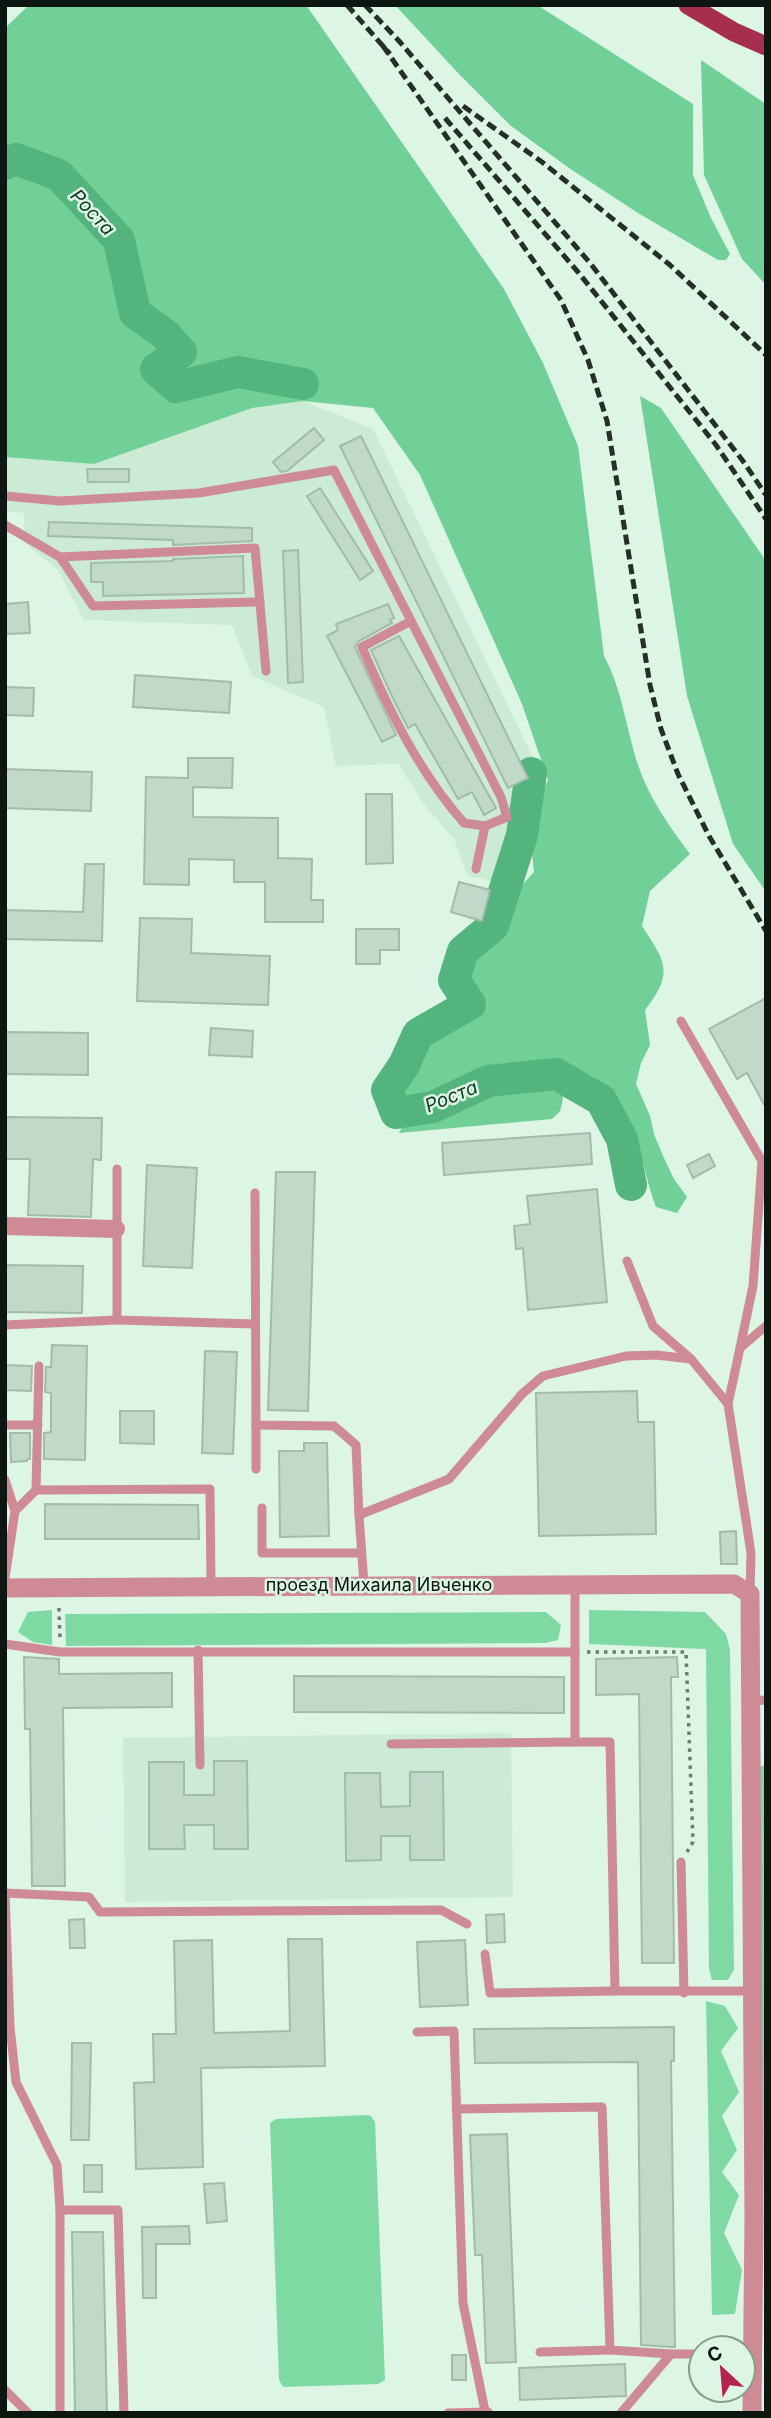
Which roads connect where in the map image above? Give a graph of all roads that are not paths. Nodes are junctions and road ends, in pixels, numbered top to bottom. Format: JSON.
{"nodes":[{"id":1,"x":688,"y":5,"type":"edge"},
{"id":2,"x":766,"y":46,"type":"edge"},
{"id":3,"x":5,"y":496,"type":"edge"},
{"id":4,"x":5,"y":525,"type":"edge"},
{"id":5,"x":60,"y":557,"type":"junction"},
{"id":6,"x":260,"y":602,"type":"junction"},
{"id":7,"x":411,"y":621,"type":"junction"},
{"id":8,"x":266,"y":671,"type":"dead end"},
{"id":9,"x":485,"y":826,"type":"junction"},
{"id":10,"x":476,"y":869,"type":"dead end"},
{"id":11,"x":681,"y":1021,"type":"dead end"},
{"id":12,"x":117,"y":1169,"type":"dead end"},
{"id":13,"x":255,"y":1193,"type":"dead end"},
{"id":14,"x":5,"y":1226,"type":"edge"},
{"id":15,"x":116,"y":1229,"type":"junction"},
{"id":16,"x":627,"y":1262,"type":"dead end"},
{"id":17,"x":117,"y":1320,"type":"junction"},
{"id":18,"x":254,"y":1324,"type":"junction"},
{"id":19,"x":5,"y":1325,"type":"edge"},
{"id":20,"x":766,"y":1326,"type":"edge"},
{"id":21,"x":740,"y":1348,"type":"junction"},
{"id":22,"x":691,"y":1359,"type":"junction"},
{"id":23,"x":40,"y":1366,"type":"dead end"},
{"id":24,"x":728,"y":1404,"type":"junction"},
{"id":25,"x":5,"y":1425,"type":"edge"},
{"id":26,"x":38,"y":1425,"type":"junction"},
{"id":27,"x":256,"y":1425,"type":"junction"},
{"id":28,"x":256,"y":1469,"type":"dead end"},
{"id":29,"x":5,"y":1480,"type":"edge"},
{"id":30,"x":36,"y":1490,"type":"junction"},
{"id":31,"x":262,"y":1508,"type":"dead end"},
{"id":32,"x":15,"y":1511,"type":"junction"},
{"id":33,"x":359,"y":1515,"type":"junction"},
{"id":34,"x":361,"y":1553,"type":"junction"},
{"id":35,"x":5,"y":1578,"type":"edge"},
{"id":36,"x":575,"y":1583,"type":"junction"},
{"id":37,"x":364,"y":1584,"type":"junction"},
{"id":38,"x":211,"y":1586,"type":"junction"},
{"id":39,"x":5,"y":1588,"type":"edge"},
{"id":40,"x":750,"y":1594,"type":"junction"},
{"id":41,"x":5,"y":1644,"type":"edge"},
{"id":42,"x":198,"y":1650,"type":"junction"},
{"id":43,"x":575,"y":1652,"type":"junction"},
{"id":44,"x":758,"y":1700,"type":"edge"},
{"id":45,"x":575,"y":1742,"type":"junction"},
{"id":46,"x":391,"y":1744,"type":"dead end"},
{"id":47,"x":200,"y":1765,"type":"dead end"},
{"id":48,"x":681,"y":1863,"type":"road end"},
{"id":49,"x":5,"y":1893,"type":"edge"},
{"id":50,"x":467,"y":1924,"type":"dead end"},
{"id":51,"x":485,"y":1954,"type":"dead end"},
{"id":52,"x":751,"y":1991,"type":"junction"},
{"id":53,"x":615,"y":1992,"type":"junction"},
{"id":54,"x":684,"y":1993,"type":"junction"},
{"id":55,"x":417,"y":2032,"type":"dead end"},
{"id":56,"x":456,"y":2109,"type":"junction"},
{"id":57,"x":60,"y":2210,"type":"junction"},
{"id":58,"x":760,"y":2219,"type":"edge"},
{"id":59,"x":750,"y":2334,"type":"edge"},
{"id":60,"x":610,"y":2350,"type":"junction"},
{"id":61,"x":540,"y":2352,"type":"dead end"},
{"id":62,"x":671,"y":2354,"type":"junction"},
{"id":63,"x":687,"y":2354,"type":"edge"},
{"id":64,"x":5,"y":2390,"type":"edge"},
{"id":65,"x":487,"y":2412,"type":"edge"},
{"id":66,"x":28,"y":2413,"type":"edge"},
{"id":67,"x":60,"y":2413,"type":"edge"},
{"id":68,"x":124,"y":2413,"type":"edge"},
{"id":69,"x":448,"y":2413,"type":"edge"},
{"id":70,"x":621,"y":2413,"type":"edge"}],
"edges":[{"from":1,"to":2,"type":"main road"},
{"from":3,"to":7,"type":"lane"},
{"from":4,"to":5,"type":"lane"},
{"from":5,"to":6,"type":"lane"},
{"from":5,"to":6,"type":"lane"},
{"from":6,"to":8,"type":"lane"},
{"from":7,"to":9,"type":"lane"},
{"from":7,"to":9,"type":"lane"},
{"from":9,"to":10,"type":"lane"},
{"from":11,"to":21,"type":"lane"},
{"from":12,"to":15,"type":"lane"},
{"from":13,"to":18,"type":"lane"},
{"from":14,"to":15,"type":"street"},
{"from":15,"to":17,"type":"lane"},
{"from":16,"to":22,"type":"lane"},
{"from":17,"to":18,"type":"lane"},
{"from":17,"to":19,"type":"lane"},
{"from":18,"to":27,"type":"lane"},
{"from":20,"to":21,"type":"lane"},
{"from":21,"to":24,"type":"lane"},
{"from":22,"to":24,"type":"lane"},
{"from":22,"to":33,"type":"lane"},
{"from":23,"to":26,"type":"lane"},
{"from":24,"to":40,"type":"lane"},
{"from":25,"to":26,"type":"lane"},
{"from":26,"to":30,"type":"lane"},
{"from":27,"to":28,"type":"lane"},
{"from":27,"to":33,"type":"lane"},
{"from":29,"to":32,"type":"lane"},
{"from":30,"to":32,"type":"lane"},
{"from":30,"to":38,"type":"lane"},
{"from":31,"to":34,"type":"lane"},
{"from":32,"to":35,"type":"lane"},
{"from":33,"to":34,"type":"lane"},
{"from":34,"to":37,"type":"lane"},
{"from":36,"to":37,"type":"street","name":"проезд Михаила Ивченко"},
{"from":36,"to":40,"type":"street","name":"проезд Михаила Ивченко"},
{"from":36,"to":43,"type":"lane"},
{"from":37,"to":38,"type":"street","name":"проезд Михаила Ивченко"},
{"from":38,"to":39,"type":"street","name":"проезд Михаила Ивченко"},
{"from":40,"to":44,"type":"street"},
{"from":41,"to":42,"type":"lane"},
{"from":42,"to":43,"type":"lane"},
{"from":42,"to":47,"type":"lane"},
{"from":43,"to":45,"type":"lane"},
{"from":44,"to":52,"type":"street"},
{"from":45,"to":46,"type":"lane"},
{"from":45,"to":53,"type":"lane"},
{"from":48,"to":54,"type":"lane"},
{"from":49,"to":50,"type":"lane"},
{"from":49,"to":57,"type":"lane"},
{"from":51,"to":53,"type":"lane"},
{"from":52,"to":54,"type":"lane"},
{"from":52,"to":58,"type":"street"},
{"from":53,"to":54,"type":"lane"},
{"from":55,"to":56,"type":"lane"},
{"from":56,"to":60,"type":"lane"},
{"from":56,"to":65,"type":"lane"},
{"from":57,"to":67,"type":"lane"},
{"from":57,"to":68,"type":"lane"},
{"from":58,"to":59,"type":"street"},
{"from":60,"to":61,"type":"lane"},
{"from":60,"to":62,"type":"lane"},
{"from":62,"to":63,"type":"lane"},
{"from":62,"to":70,"type":"lane"},
{"from":64,"to":66,"type":"lane"},
{"from":65,"to":69,"type":"lane"}]}
